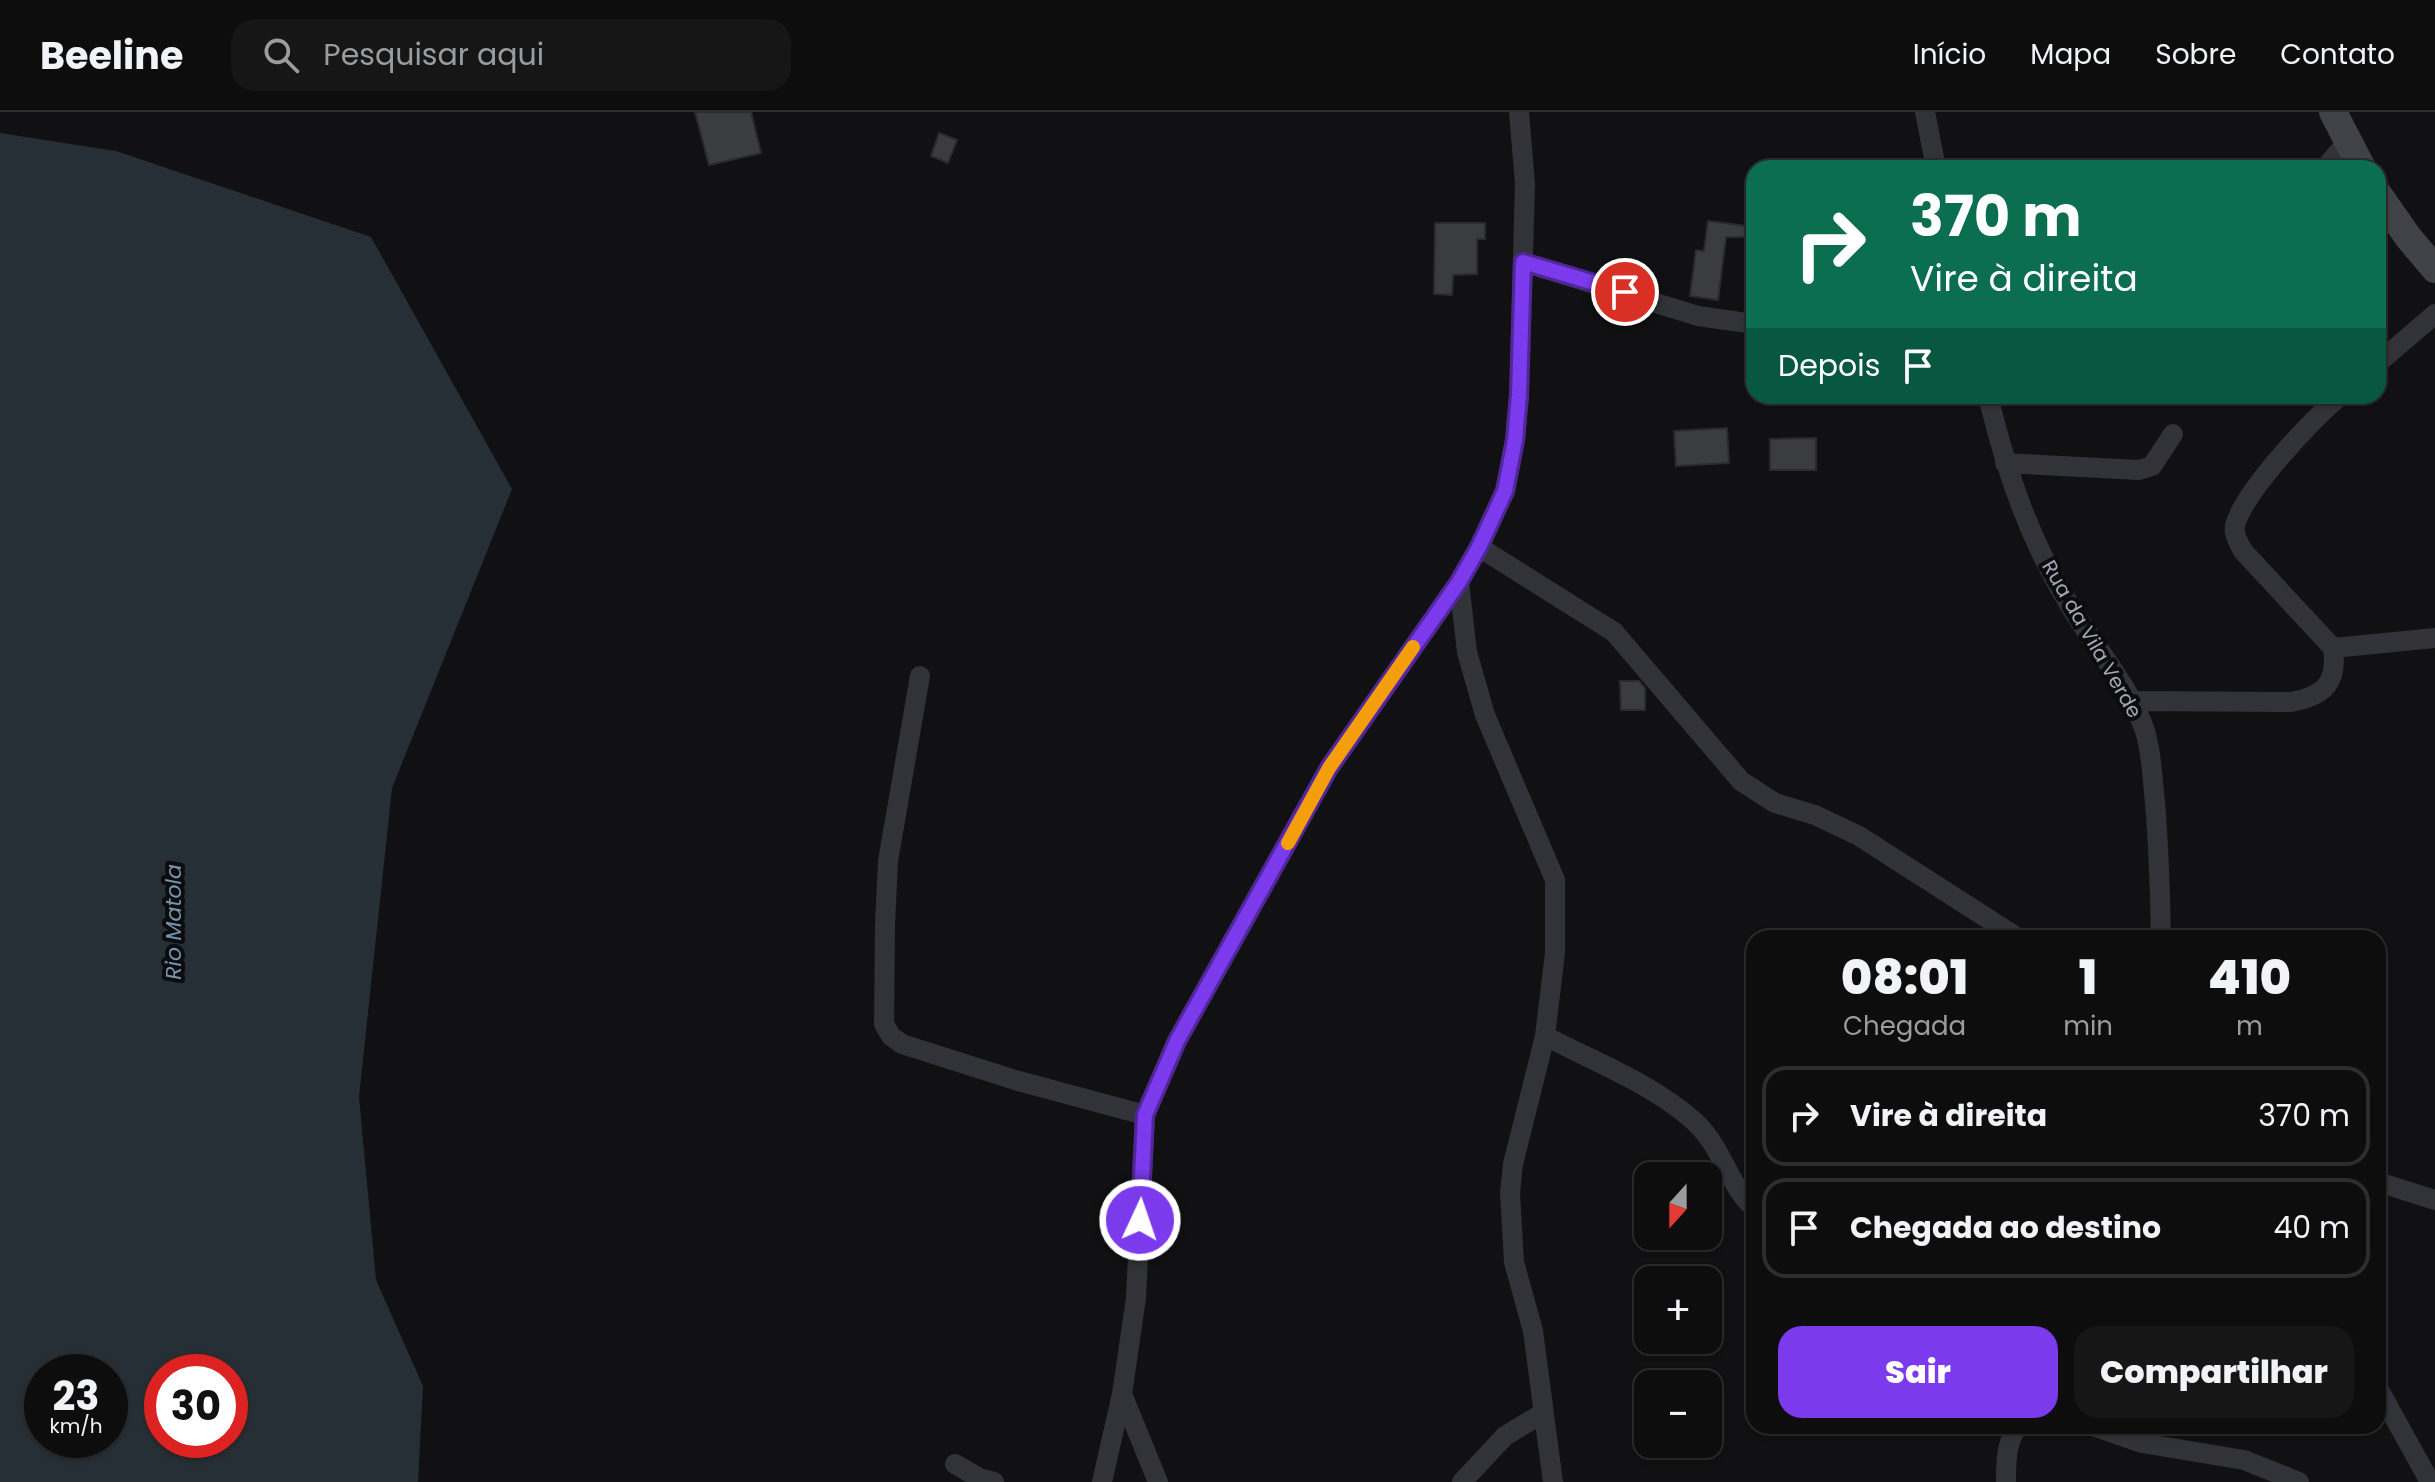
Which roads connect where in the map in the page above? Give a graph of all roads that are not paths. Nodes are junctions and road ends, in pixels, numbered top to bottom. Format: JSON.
{"nodes":[{"id":1,"x":1519,"y":112,"type":"edge"},
{"id":2,"x":1925,"y":112,"type":"edge"},
{"id":3,"x":2333,"y":112,"type":"edge"},
{"id":4,"x":2347,"y":142,"type":"junction"},
{"id":5,"x":1934,"y":160,"type":"edge"},
{"id":6,"x":2332,"y":160,"type":"edge"},
{"id":7,"x":2357,"y":160,"type":"edge"},
{"id":8,"x":2386,"y":205,"type":"edge"},
{"id":9,"x":1523,"y":262,"type":"junction"},
{"id":10,"x":2435,"y":269,"type":"edge"},
{"id":11,"x":2435,"y":314,"type":"edge"},
{"id":12,"x":1746,"y":323,"type":"edge"},
{"id":13,"x":2386,"y":356,"type":"edge"},
{"id":14,"x":1990,"y":404,"type":"edge"},
{"id":15,"x":2332,"y":404,"type":"edge"},
{"id":16,"x":2173,"y":434,"type":"dead end"},
{"id":17,"x":2005,"y":463,"type":"junction"},
{"id":18,"x":1479,"y":547,"type":"junction"},
{"id":19,"x":1459,"y":582,"type":"junction"},
{"id":20,"x":2435,"y":638,"type":"edge"},
{"id":21,"x":2333,"y":648,"type":"junction"},
{"id":22,"x":920,"y":676,"type":"dead end"},
{"id":23,"x":2131,"y":701,"type":"junction"},
{"id":24,"x":2006,"y":930,"type":"edge"},
{"id":25,"x":2161,"y":930,"type":"edge"},
{"id":26,"x":1545,"y":1036,"type":"junction"},
{"id":27,"x":1145,"y":1115,"type":"junction"},
{"id":28,"x":2386,"y":1185,"type":"edge"},
{"id":29,"x":2435,"y":1200,"type":"edge"},
{"id":30,"x":1746,"y":1201,"type":"edge"},
{"id":31,"x":1122,"y":1394,"type":"junction"},
{"id":32,"x":2386,"y":1402,"type":"edge"},
{"id":33,"x":1543,"y":1413,"type":"junction"},
{"id":34,"x":2013,"y":1434,"type":"edge"},
{"id":35,"x":2116,"y":1434,"type":"edge"},
{"id":36,"x":955,"y":1464,"type":"dead end"},
{"id":37,"x":994,"y":1482,"type":"edge"},
{"id":38,"x":1102,"y":1482,"type":"edge"},
{"id":39,"x":1158,"y":1482,"type":"edge"},
{"id":40,"x":1462,"y":1482,"type":"edge"},
{"id":41,"x":1553,"y":1482,"type":"edge"},
{"id":42,"x":2006,"y":1482,"type":"edge"},
{"id":43,"x":2299,"y":1482,"type":"edge"},
{"id":44,"x":2430,"y":1482,"type":"edge"}],
"edges":[{"from":1,"to":9,"type":"street"},
{"from":2,"to":5,"type":"street"},
{"from":3,"to":4,"type":"main road"},
{"from":4,"to":6,"type":"street"},
{"from":4,"to":7,"type":"main road"},
{"from":8,"to":10,"type":"main road"},
{"from":9,"to":12,"type":"street"},
{"from":9,"to":18,"type":"street"},
{"from":11,"to":13,"type":"street"},
{"from":14,"to":17,"type":"street","name":"Rua da Vila Verde"},
{"from":15,"to":21,"type":"street"},
{"from":16,"to":17,"type":"street"},
{"from":17,"to":23,"type":"street","name":"Rua da Vila Verde"},
{"from":18,"to":19,"type":"street"},
{"from":18,"to":24,"type":"street"},
{"from":19,"to":26,"type":"street"},
{"from":19,"to":27,"type":"street"},
{"from":20,"to":21,"type":"street"},
{"from":21,"to":23,"type":"street"},
{"from":22,"to":27,"type":"street"},
{"from":23,"to":25,"type":"street","name":"Rua da Vila Verde"},
{"from":26,"to":30,"type":"street"},
{"from":26,"to":33,"type":"street"},
{"from":27,"to":31,"type":"street"},
{"from":28,"to":29,"type":"street"},
{"from":31,"to":38,"type":"street"},
{"from":31,"to":39,"type":"street"},
{"from":32,"to":44,"type":"street"},
{"from":33,"to":40,"type":"street"},
{"from":33,"to":41,"type":"street"},
{"from":34,"to":42,"type":"street"},
{"from":35,"to":43,"type":"street"},
{"from":36,"to":37,"type":"street"}]}
